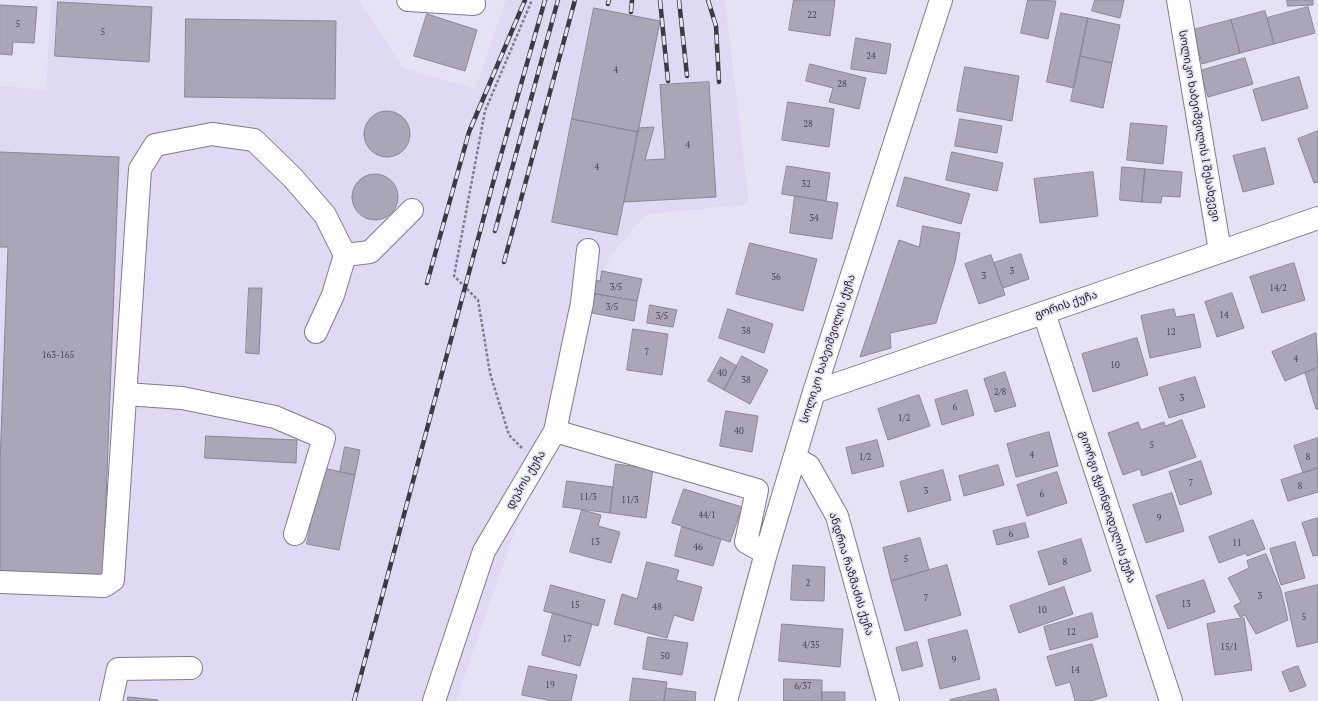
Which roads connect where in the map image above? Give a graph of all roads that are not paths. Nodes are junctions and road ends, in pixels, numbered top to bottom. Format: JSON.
{"nodes":[{"id":1,"x":408,"y":0,"type":"edge"},
{"id":2,"x":941,"y":0,"type":"edge"},
{"id":3,"x":1178,"y":0,"type":"edge"},
{"id":4,"x":474,"y":4,"type":"dead end"},
{"id":5,"x":412,"y":210,"type":"dead end"},
{"id":6,"x":1318,"y":219,"type":"edge"},
{"id":7,"x":588,"y":250,"type":"dead end"},
{"id":8,"x":1220,"y":251,"type":"junction"},
{"id":9,"x":345,"y":255,"type":"junction"},
{"id":10,"x":1044,"y":313,"type":"junction"},
{"id":11,"x":316,"y":332,"type":"dead end"},
{"id":12,"x":814,"y":392,"type":"junction"},
{"id":13,"x":126,"y":394,"type":"junction"},
{"id":14,"x":555,"y":431,"type":"junction"},
{"id":15,"x":795,"y":458,"type":"junction"},
{"id":16,"x":295,"y":534,"type":"dead end"},
{"id":17,"x":766,"y":553,"type":"junction"},
{"id":18,"x":0,"y":582,"type":"edge"},
{"id":19,"x":191,"y":668,"type":"dead end"},
{"id":20,"x":111,"y":701,"type":"edge"},
{"id":21,"x":434,"y":701,"type":"edge"},
{"id":22,"x":726,"y":701,"type":"edge"},
{"id":23,"x":888,"y":701,"type":"edge"},
{"id":24,"x":1171,"y":701,"type":"edge"}],
"edges":[{"from":1,"to":4,"type":"street"},
{"from":2,"to":12,"type":"street","name":"სოლიკო ხაბეიშვილის ქუჩა"},
{"from":3,"to":8,"type":"street","name":"სოლიკო ხაბეიშვილის I შესახვევი"},
{"from":5,"to":9,"type":"street"},
{"from":6,"to":8,"type":"street","name":"გორის ქუჩა"},
{"from":7,"to":14,"type":"street","name":"დეპოს ქუჩა"},
{"from":8,"to":10,"type":"street","name":"გორის ქუჩა"},
{"from":9,"to":11,"type":"street"},
{"from":9,"to":13,"type":"street"},
{"from":10,"to":12,"type":"street","name":"გორის ქუჩა"},
{"from":10,"to":24,"type":"street","name":"გიორგი ჭყონდიდელის ქუჩა"},
{"from":12,"to":15,"type":"street","name":"სოლიკო ხაბეიშვილის ქუჩა"},
{"from":13,"to":16,"type":"street"},
{"from":13,"to":18,"type":"street"},
{"from":14,"to":17,"type":"street"},
{"from":14,"to":21,"type":"street","name":"დეპოს ქუჩა"},
{"from":15,"to":17,"type":"street","name":"სოლიკო ხაბეიშვილის ქუჩა"},
{"from":15,"to":23,"type":"street","name":"ანდრია რაზმაძის ქუჩა"},
{"from":17,"to":22,"type":"street","name":"სოლიკო ხაბეიშვილის ქუჩა"},
{"from":19,"to":20,"type":"street"}]}
